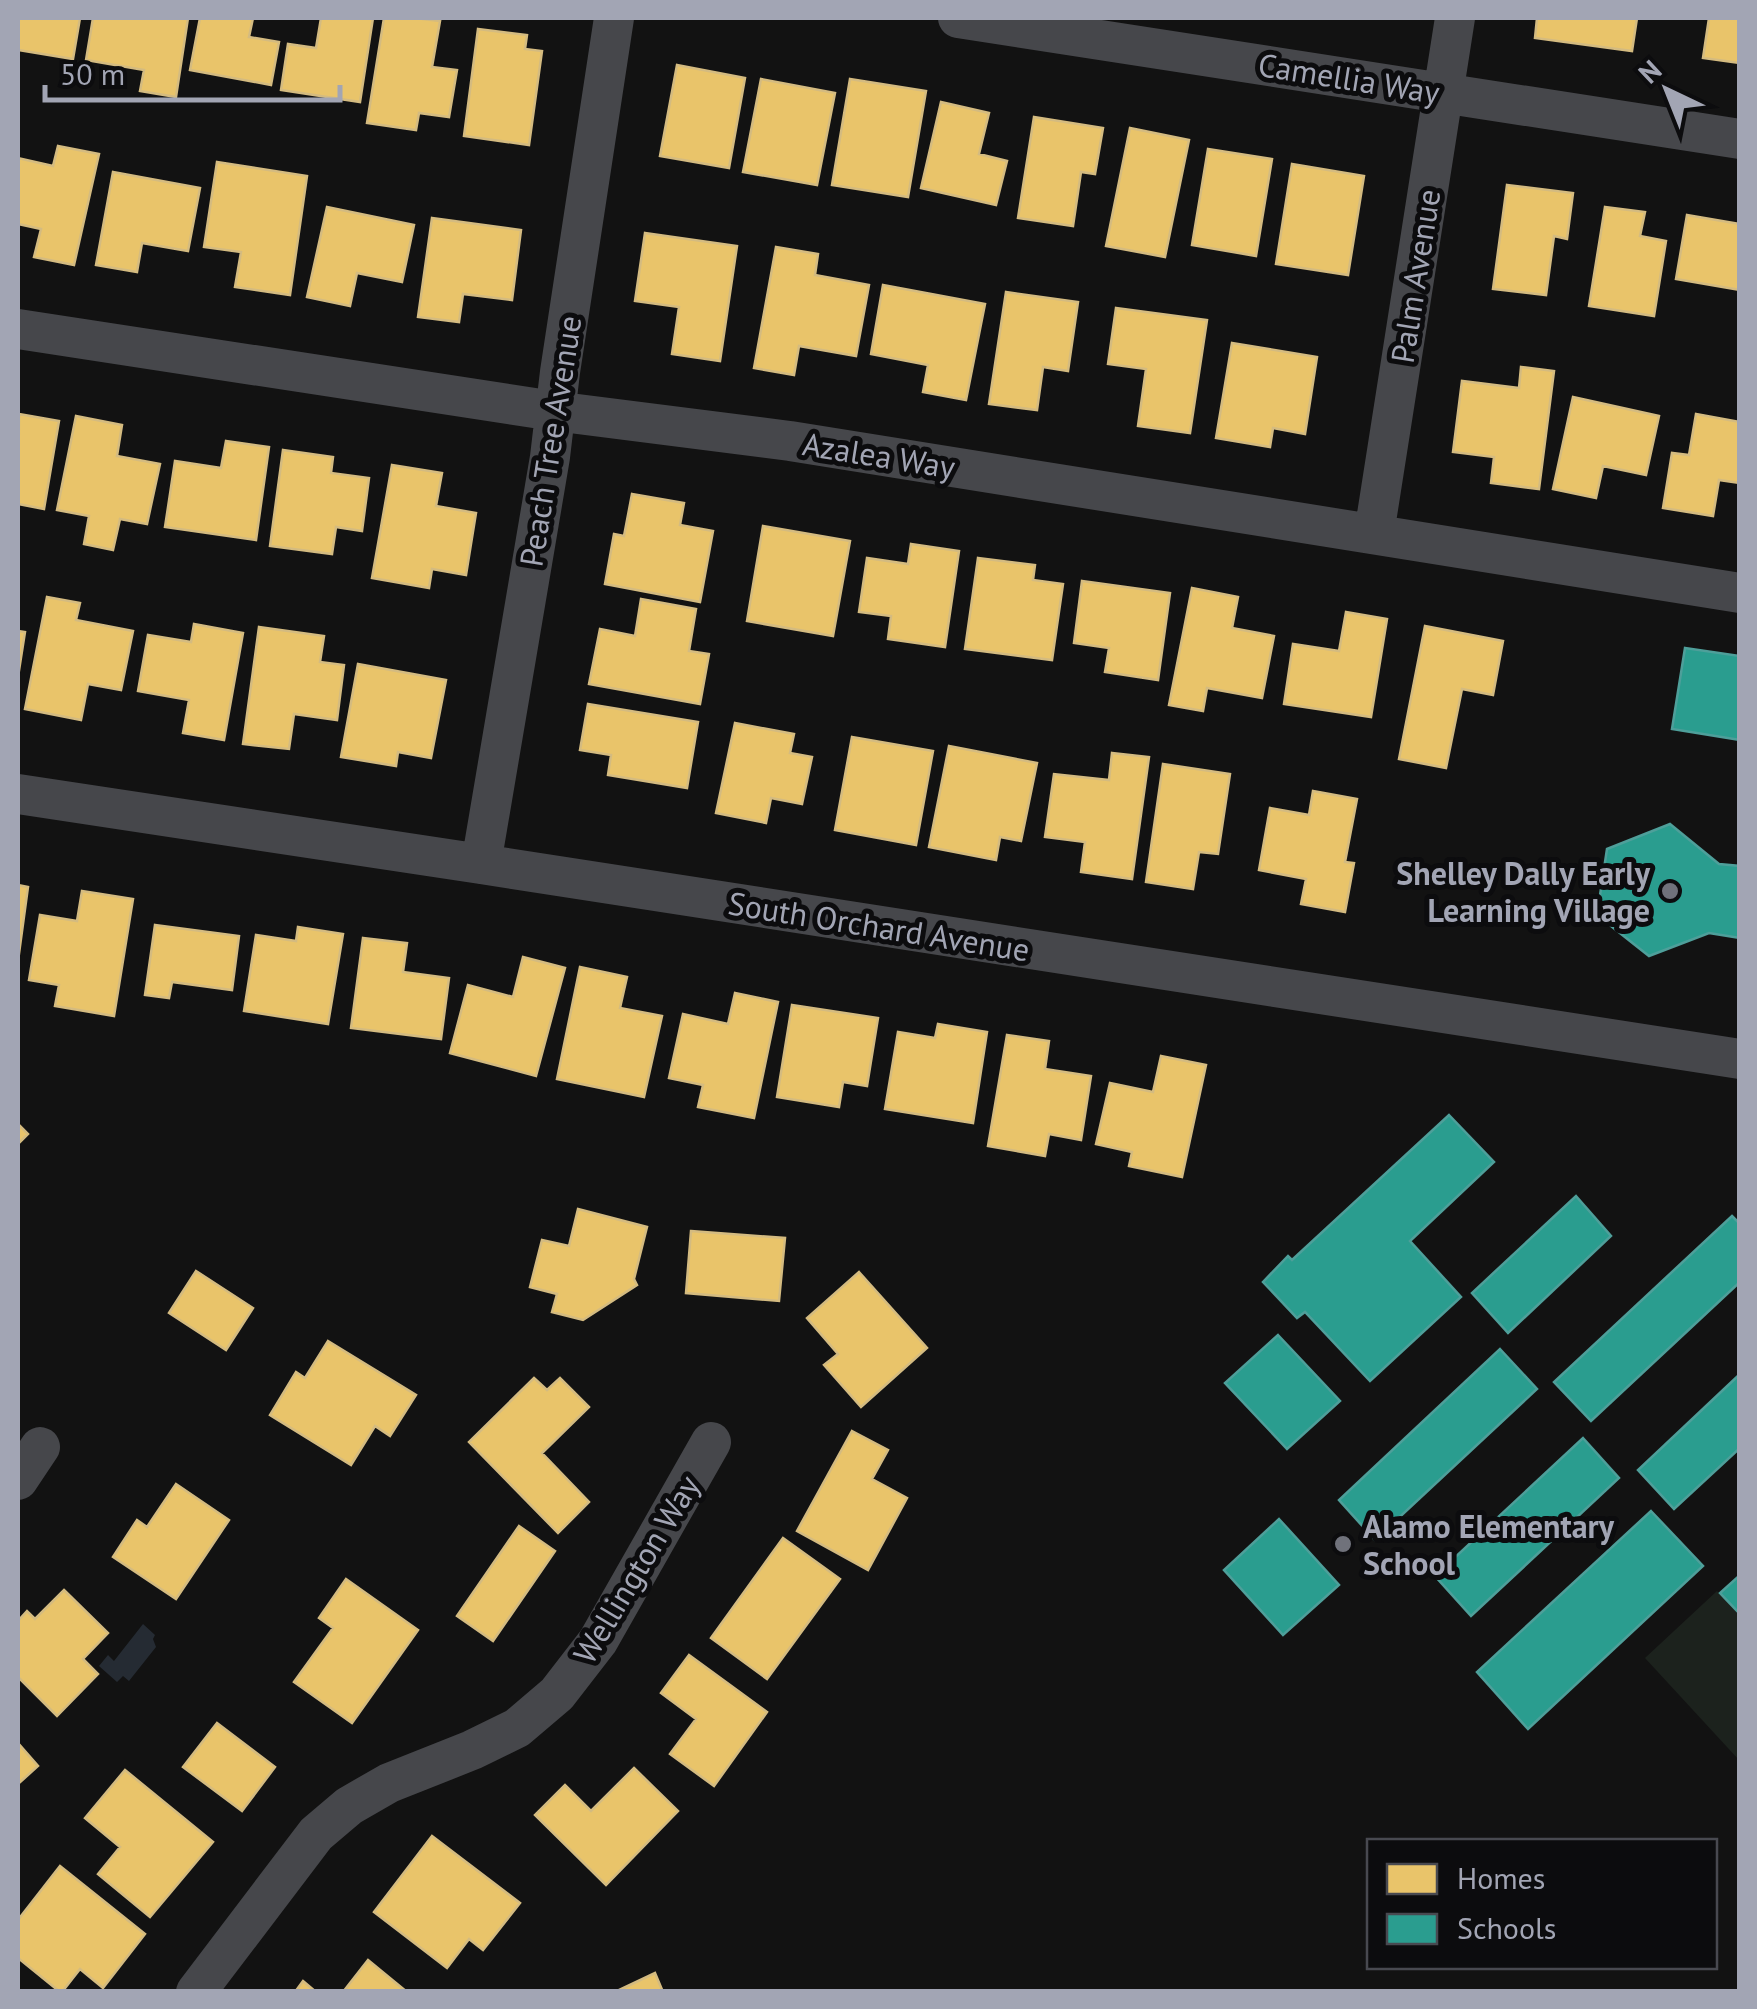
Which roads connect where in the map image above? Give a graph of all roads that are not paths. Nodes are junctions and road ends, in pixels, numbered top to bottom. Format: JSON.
{"nodes":[{"id":1,"x":614,"y":18,"type":"edge"},
{"id":2,"x":958,"y":18,"type":"edge"},
{"id":3,"x":1455,"y":18,"type":"edge"},
{"id":4,"x":1442,"y":92,"type":"junction"},
{"id":5,"x":1740,"y":140,"type":"edge"},
{"id":6,"x":18,"y":329,"type":"edge"},
{"id":7,"x":554,"y":412,"type":"junction"},
{"id":8,"x":1374,"y":534,"type":"junction"},
{"id":9,"x":1740,"y":593,"type":"edge"},
{"id":10,"x":18,"y":794,"type":"edge"},
{"id":11,"x":481,"y":864,"type":"junction"},
{"id":12,"x":1740,"y":1059,"type":"edge"},
{"id":13,"x":711,"y":1442,"type":"dead end"},
{"id":14,"x":40,"y":1447,"type":"dead end"},
{"id":15,"x":18,"y":1480,"type":"edge"},
{"id":16,"x":196,"y":1992,"type":"edge"}],
"edges":[{"from":1,"to":7,"type":"street","name":"Peach Tree Avenue"},
{"from":2,"to":4,"type":"street","name":"Camellia Way"},
{"from":3,"to":4,"type":"street","name":"Palm Avenue"},
{"from":4,"to":5,"type":"street","name":"Camellia Way"},
{"from":4,"to":8,"type":"street","name":"Palm Avenue"},
{"from":6,"to":7,"type":"street","name":"Azalea Way"},
{"from":7,"to":8,"type":"street","name":"Azalea Way"},
{"from":7,"to":11,"type":"street","name":"Peach Tree Avenue"},
{"from":8,"to":9,"type":"street","name":"Azalea Way"},
{"from":10,"to":11,"type":"street","name":"South Orchard Avenue"},
{"from":11,"to":12,"type":"street","name":"South Orchard Avenue"},
{"from":13,"to":16,"type":"street","name":"Wellington Way"},
{"from":14,"to":15,"type":"street"}]}
